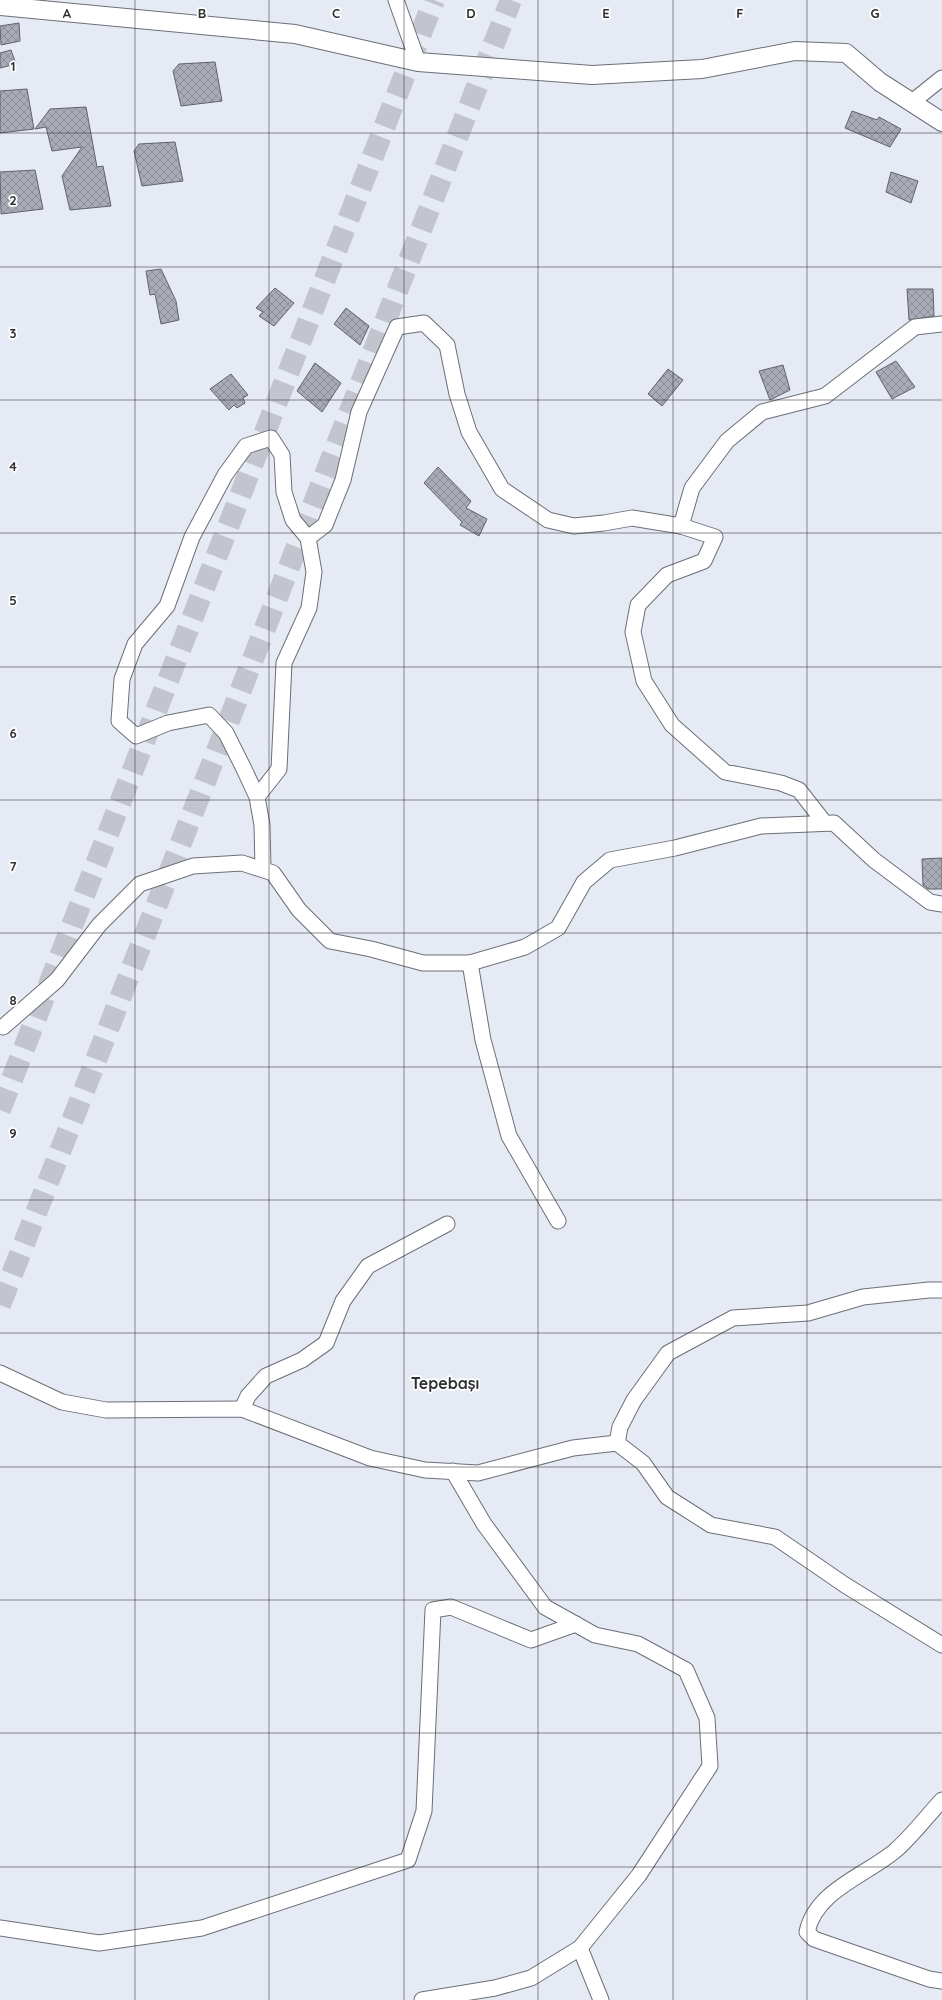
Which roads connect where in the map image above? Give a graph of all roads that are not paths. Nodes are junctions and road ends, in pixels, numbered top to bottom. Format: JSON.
{"nodes":[{"id":1,"x":396,"y":0,"type":"edge"},
{"id":2,"x":0,"y":6,"type":"edge"},
{"id":3,"x":418,"y":62,"type":"junction"},
{"id":4,"x":942,"y":78,"type":"edge"},
{"id":5,"x":912,"y":102,"type":"junction"},
{"id":6,"x":942,"y":122,"type":"edge"},
{"id":7,"x":942,"y":324,"type":"edge"},
{"id":8,"x":681,"y":526,"type":"junction"},
{"id":9,"x":308,"y":538,"type":"junction"},
{"id":10,"x":257,"y":797,"type":"junction"},
{"id":11,"x":824,"y":822,"type":"junction"},
{"id":12,"x":263,"y":869,"type":"junction"},
{"id":13,"x":942,"y":904,"type":"edge"},
{"id":14,"x":470,"y":963,"type":"junction"},
{"id":15,"x":3,"y":1027,"type":"dead end"},
{"id":16,"x":558,"y":1221,"type":"dead end"},
{"id":17,"x":447,"y":1224,"type":"dead end"},
{"id":18,"x":942,"y":1290,"type":"edge"},
{"id":19,"x":0,"y":1373,"type":"edge"},
{"id":20,"x":242,"y":1409,"type":"junction"},
{"id":21,"x":617,"y":1443,"type":"junction"},
{"id":22,"x":453,"y":1471,"type":"junction"},
{"id":23,"x":576,"y":1624,"type":"junction"},
{"id":24,"x":942,"y":1645,"type":"edge"},
{"id":25,"x":942,"y":1800,"type":"edge"},
{"id":26,"x":0,"y":1928,"type":"edge"},
{"id":27,"x":580,"y":1948,"type":"junction"},
{"id":28,"x":942,"y":1980,"type":"edge"},
{"id":29,"x":422,"y":2000,"type":"edge"},
{"id":30,"x":601,"y":2000,"type":"edge"}],
"edges":[{"from":1,"to":3,"type":"street"},
{"from":2,"to":3,"type":"street"},
{"from":3,"to":5,"type":"street"},
{"from":4,"to":5,"type":"street"},
{"from":5,"to":6,"type":"street"},
{"from":7,"to":8,"type":"street"},
{"from":8,"to":9,"type":"street"},
{"from":8,"to":11,"type":"street"},
{"from":9,"to":10,"type":"street"},
{"from":9,"to":10,"type":"street"},
{"from":10,"to":12,"type":"street"},
{"from":11,"to":13,"type":"street"},
{"from":11,"to":14,"type":"street"},
{"from":12,"to":14,"type":"street"},
{"from":12,"to":15,"type":"street"},
{"from":14,"to":16,"type":"street"},
{"from":17,"to":20,"type":"street"},
{"from":18,"to":21,"type":"street"},
{"from":19,"to":20,"type":"street"},
{"from":20,"to":22,"type":"street"},
{"from":21,"to":22,"type":"street"},
{"from":21,"to":24,"type":"street"},
{"from":22,"to":23,"type":"street"},
{"from":23,"to":26,"type":"street"},
{"from":23,"to":27,"type":"street"},
{"from":25,"to":28,"type":"street"},
{"from":27,"to":29,"type":"street"},
{"from":27,"to":30,"type":"street"}]}
